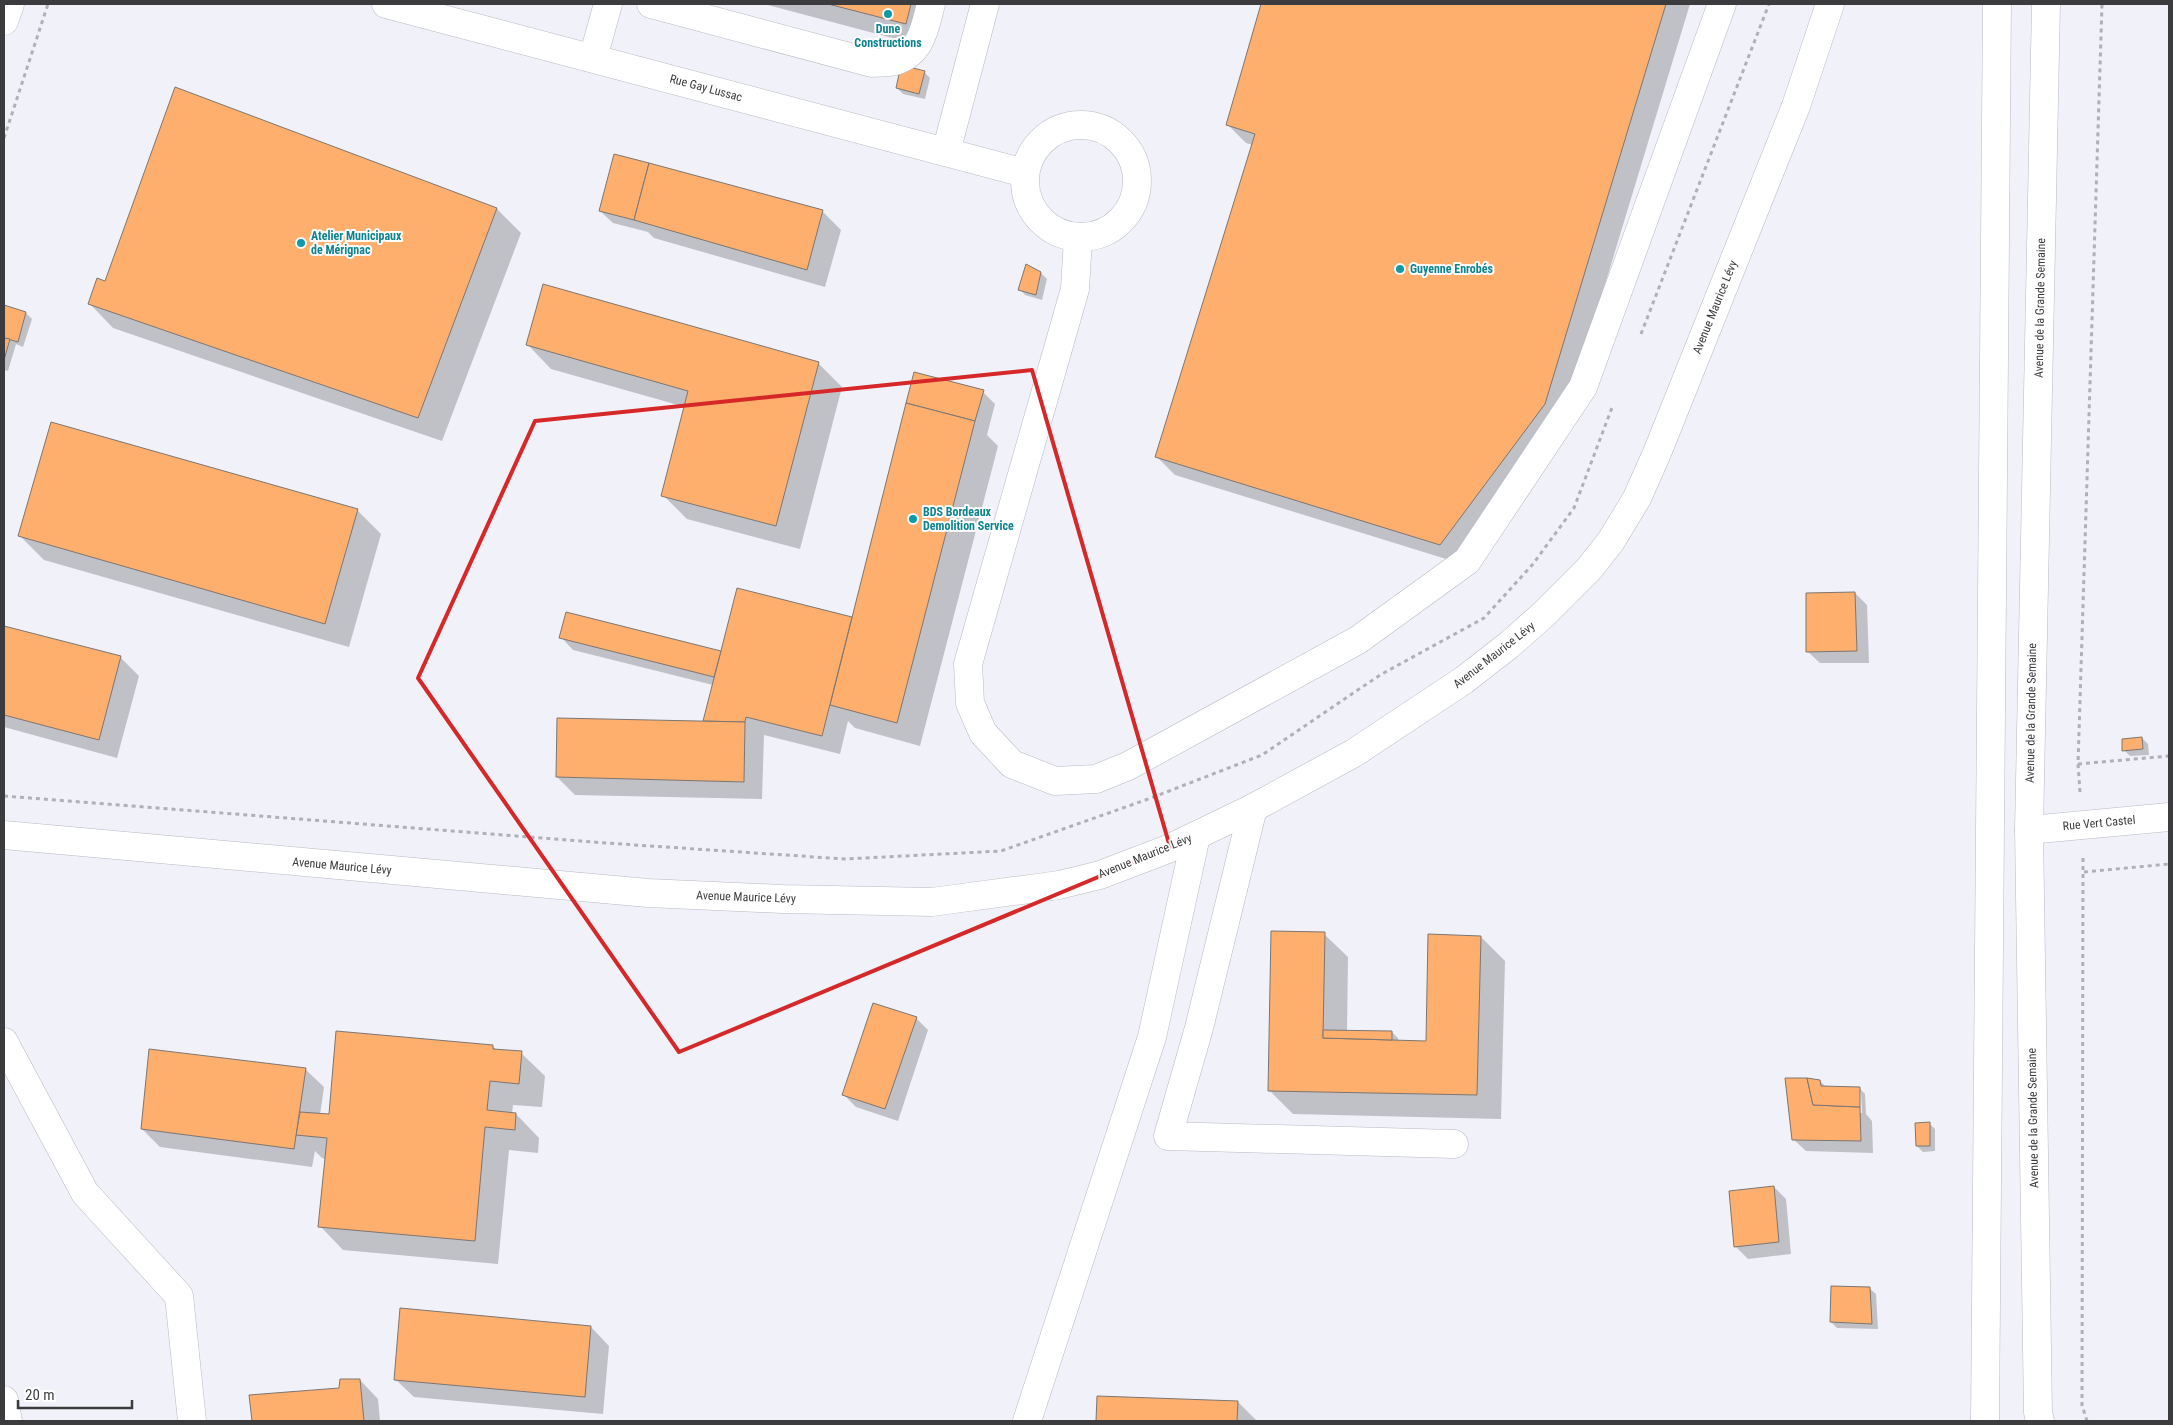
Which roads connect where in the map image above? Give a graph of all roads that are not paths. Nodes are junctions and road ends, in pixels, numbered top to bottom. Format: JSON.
{"nodes":[{"id":1,"x":10,"y":4,"type":"edge"},
{"id":2,"x":386,"y":4,"type":"edge"},
{"id":3,"x":608,"y":4,"type":"edge"},
{"id":4,"x":651,"y":4,"type":"edge"},
{"id":5,"x":931,"y":4,"type":"edge"},
{"id":6,"x":985,"y":4,"type":"edge"},
{"id":7,"x":1722,"y":4,"type":"edge"},
{"id":8,"x":1830,"y":4,"type":"edge"},
{"id":9,"x":1997,"y":4,"type":"edge"},
{"id":10,"x":2046,"y":4,"type":"edge"},
{"id":11,"x":4,"y":22,"type":"edge"},
{"id":12,"x":592,"y":58,"type":"junction"},
{"id":13,"x":946,"y":152,"type":"junction"},
{"id":14,"x":1025,"y":173,"type":"junction"},
{"id":15,"x":1078,"y":238,"type":"junction"},
{"id":16,"x":1253,"y":808,"type":"junction"},
{"id":17,"x":2169,"y":817,"type":"edge"},
{"id":18,"x":2029,"y":830,"type":"junction"},
{"id":19,"x":4,"y":835,"type":"edge"},
{"id":20,"x":1196,"y":836,"type":"junction"},
{"id":21,"x":4,"y":1042,"type":"edge"},
{"id":22,"x":1454,"y":1144,"type":"dead end"},
{"id":23,"x":4,"y":1400,"type":"edge"},
{"id":24,"x":8,"y":1421,"type":"edge"},
{"id":25,"x":192,"y":1421,"type":"edge"},
{"id":26,"x":1027,"y":1421,"type":"edge"},
{"id":27,"x":1985,"y":1421,"type":"edge"},
{"id":28,"x":2040,"y":1421,"type":"edge"}],
"edges":[{"from":1,"to":11,"type":"street"},
{"from":2,"to":12,"type":"street","name":"Rue Gay Lussac"},
{"from":3,"to":12,"type":"street"},
{"from":4,"to":5,"type":"street"},
{"from":6,"to":13,"type":"street"},
{"from":7,"to":15,"type":"street"},
{"from":8,"to":16,"type":"street","name":"Avenue Maurice Lévy"},
{"from":9,"to":27,"type":"street"},
{"from":10,"to":18,"type":"street","name":"Avenue de la Grande Semaine"},
{"from":12,"to":13,"type":"street","name":"Rue Gay Lussac"},
{"from":13,"to":14,"type":"street","name":"Rue Gay Lussac"},
{"from":14,"to":15,"type":"street"},
{"from":14,"to":15,"type":"street"},
{"from":16,"to":20,"type":"street","name":"Avenue Maurice Lévy"},
{"from":16,"to":22,"type":"street"},
{"from":17,"to":18,"type":"street","name":"Rue Vert Castel"},
{"from":18,"to":28,"type":"street","name":"Avenue de la Grande Semaine"},
{"from":19,"to":20,"type":"street","name":"Avenue Maurice Lévy"},
{"from":20,"to":26,"type":"street"},
{"from":21,"to":25,"type":"street"},
{"from":23,"to":24,"type":"street"}]}
